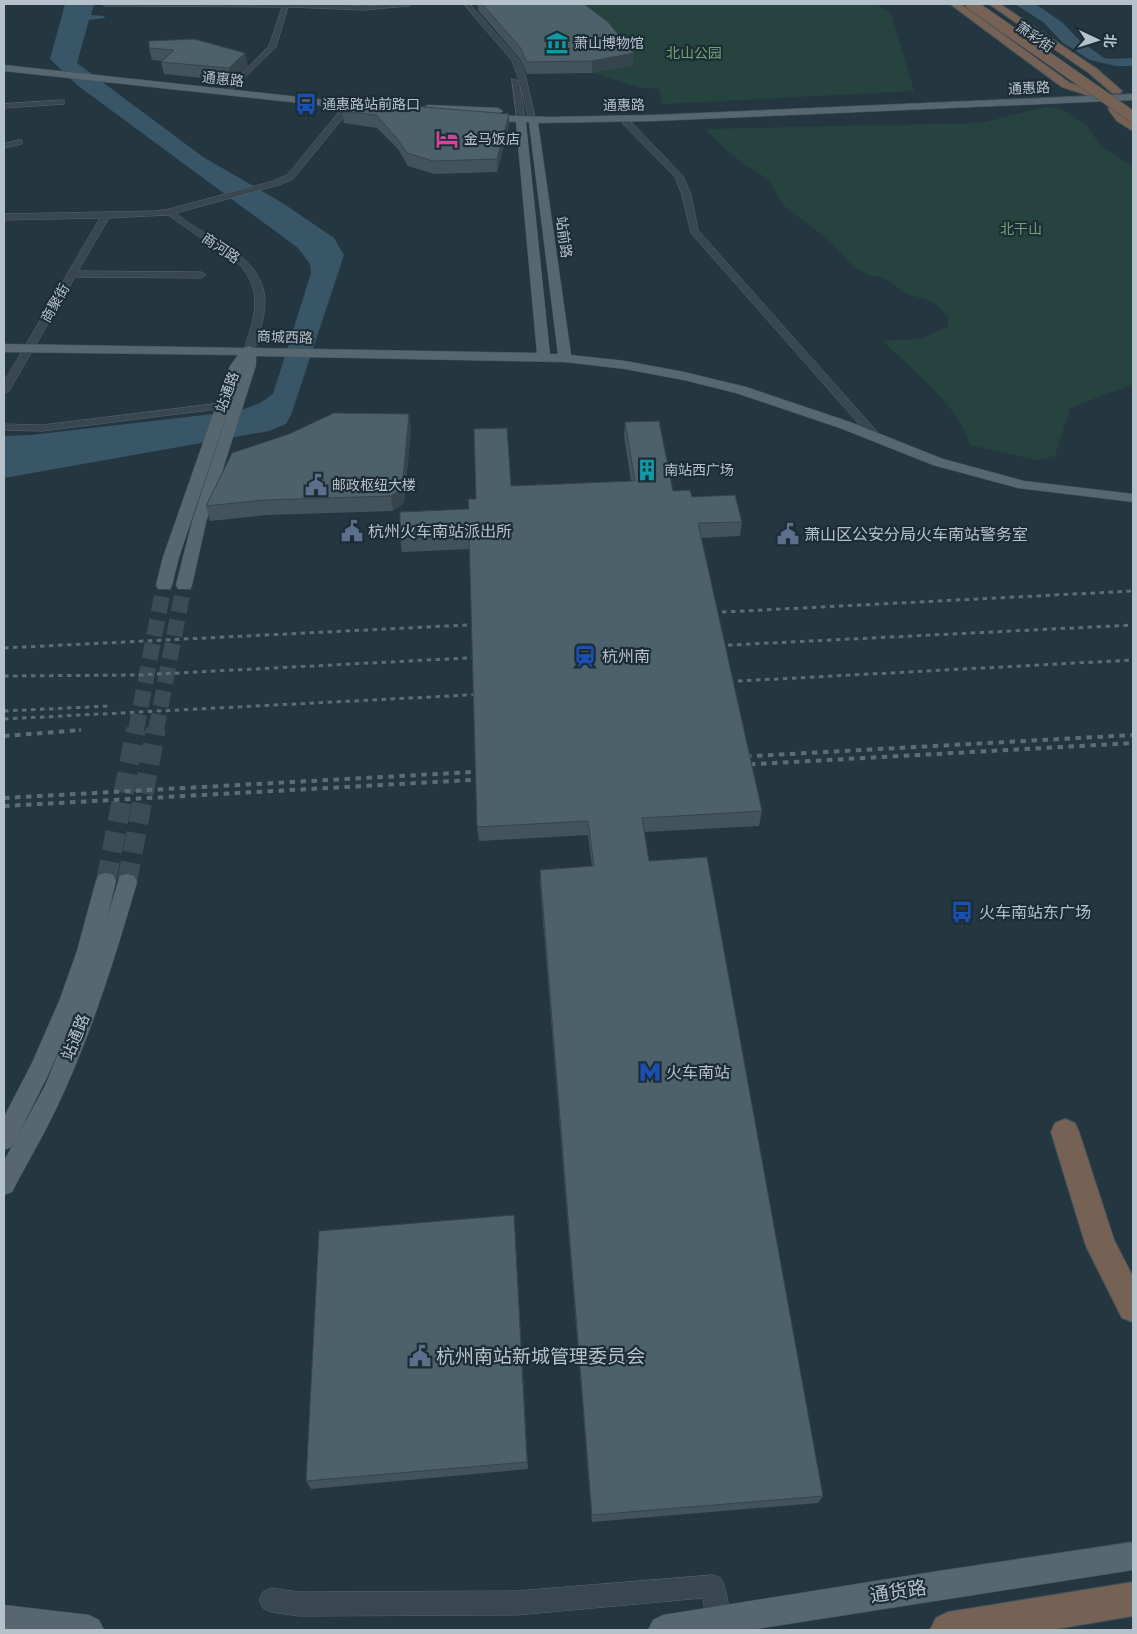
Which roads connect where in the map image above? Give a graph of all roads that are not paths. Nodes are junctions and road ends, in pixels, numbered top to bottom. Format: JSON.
{"nodes":[{"id":1,"x":105,"y":4,"type":"edge"},
{"id":2,"x":286,"y":4,"type":"edge"},
{"id":3,"x":409,"y":4,"type":"edge"},
{"id":4,"x":467,"y":4,"type":"edge"},
{"id":5,"x":955,"y":4,"type":"edge"},
{"id":6,"x":964,"y":4,"type":"edge"},
{"id":7,"x":970,"y":4,"type":"edge"},
{"id":8,"x":983,"y":4,"type":"edge"},
{"id":9,"x":990,"y":4,"type":"edge"},
{"id":10,"x":994,"y":4,"type":"edge"},
{"id":11,"x":510,"y":55,"type":"junction"},
{"id":12,"x":4,"y":64,"type":"edge"},
{"id":13,"x":4,"y":68,"type":"edge"},
{"id":14,"x":32,"y":69,"type":"junction"},
{"id":15,"x":121,"y":78,"type":"junction"},
{"id":16,"x":232,"y":88,"type":"junction"},
{"id":17,"x":1095,"y":96,"type":"junction"},
{"id":18,"x":1130,"y":98,"type":"edge"},
{"id":19,"x":1000,"y":100,"type":"junction"},
{"id":20,"x":62,"y":102,"type":"dead end"},
{"id":21,"x":351,"y":103,"type":"junction"},
{"id":22,"x":4,"y":106,"type":"edge"},
{"id":23,"x":381,"y":106,"type":"edge"},
{"id":24,"x":1114,"y":109,"type":"junction"},
{"id":25,"x":420,"y":110,"type":"edge"},
{"id":26,"x":526,"y":116,"type":"junction"},
{"id":27,"x":594,"y":116,"type":"junction"},
{"id":28,"x":1133,"y":116,"type":"edge"},
{"id":29,"x":626,"y":122,"type":"junction"},
{"id":30,"x":1133,"y":122,"type":"edge"},
{"id":31,"x":1133,"y":128,"type":"edge"},
{"id":32,"x":19,"y":142,"type":"dead end"},
{"id":33,"x":4,"y":146,"type":"edge"},
{"id":34,"x":170,"y":212,"type":"junction"},
{"id":35,"x":106,"y":215,"type":"junction"},
{"id":36,"x":4,"y":217,"type":"edge"},
{"id":37,"x":72,"y":274,"type":"junction"},
{"id":38,"x":201,"y":275,"type":"dead end"},
{"id":39,"x":4,"y":348,"type":"edge"},
{"id":40,"x":30,"y":348,"type":"junction"},
{"id":41,"x":249,"y":350,"type":"junction"},
{"id":42,"x":544,"y":358,"type":"junction"},
{"id":43,"x":565,"y":358,"type":"junction"},
{"id":44,"x":4,"y":392,"type":"edge"},
{"id":45,"x":222,"y":406,"type":"junction"},
{"id":46,"x":4,"y":427,"type":"edge"},
{"id":47,"x":876,"y":437,"type":"junction"},
{"id":48,"x":224,"y":442,"type":"joint"},
{"id":49,"x":1133,"y":498,"type":"edge"},
{"id":50,"x":164,"y":585,"type":"tunnel mouth"},
{"id":51,"x":184,"y":585,"type":"tunnel mouth"},
{"id":52,"x":106,"y":881,"type":"tunnel mouth"},
{"id":53,"x":127,"y":882,"type":"tunnel mouth"},
{"id":54,"x":1065,"y":1132,"type":"dead end"},
{"id":55,"x":4,"y":1139,"type":"edge"},
{"id":56,"x":4,"y":1184,"type":"edge"},
{"id":57,"x":1133,"y":1307,"type":"edge"},
{"id":58,"x":1133,"y":1556,"type":"edge"},
{"id":59,"x":1133,"y":1599,"type":"edge"},
{"id":60,"x":271,"y":1600,"type":"dead end"},
{"id":61,"x":4,"y":1620,"type":"edge"},
{"id":62,"x":718,"y":1625,"type":"edge"},
{"id":63,"x":89,"y":1630,"type":"edge"},
{"id":64,"x":663,"y":1630,"type":"edge"},
{"id":65,"x":948,"y":1630,"type":"edge"}],
"edges":[{"from":1,"to":2,"type":"street"},
{"from":2,"to":3,"type":"street"},
{"from":2,"to":16,"type":"street"},
{"from":4,"to":11,"type":"street"},
{"from":5,"to":17,"type":"highway"},
{"from":6,"to":17,"type":"main road","name":"萧彩街"},
{"from":7,"to":28,"type":"highway","bridge":true},
{"from":8,"to":18,"type":"highway"},
{"from":9,"to":18,"type":"main road","name":"萧彩街"},
{"from":10,"to":18,"type":"highway"},
{"from":11,"to":26,"type":"street"},
{"from":11,"to":26,"type":"street"},
{"from":12,"to":14,"type":"main road"},
{"from":13,"to":14,"type":"main road"},
{"from":14,"to":15,"type":"main road"},
{"from":15,"to":16,"type":"main road","name":"通惠路"},
{"from":15,"to":21,"type":"main road","name":"通惠路"},
{"from":16,"to":21,"type":"main road","name":"通惠路"},
{"from":17,"to":18,"type":"main road","name":"通惠路"},
{"from":17,"to":19,"type":"main road","name":"通惠路"},
{"from":17,"to":24,"type":"main road","name":"萧彩街"},
{"from":19,"to":27,"type":"main road","name":"通惠路"},
{"from":19,"to":29,"type":"main road"},
{"from":20,"to":22,"type":"street"},
{"from":21,"to":23,"type":"main road","name":"通惠路"},
{"from":21,"to":34,"type":"street"},
{"from":24,"to":30,"type":"main road","name":"萧彩街"},
{"from":24,"to":31,"type":"highway"},
{"from":25,"to":26,"type":"main road","name":"通惠路"},
{"from":26,"to":27,"type":"main road","name":"通惠路"},
{"from":26,"to":42,"type":"main road"},
{"from":26,"to":43,"type":"main road","name":"站前路"},
{"from":27,"to":29,"type":"main road"},
{"from":29,"to":47,"type":"street"},
{"from":32,"to":33,"type":"street"},
{"from":34,"to":35,"type":"street"},
{"from":34,"to":41,"type":"street","name":"商河路"},
{"from":35,"to":36,"type":"street"},
{"from":35,"to":37,"type":"street","name":"商聚街"},
{"from":37,"to":38,"type":"street"},
{"from":37,"to":40,"type":"street","name":"商聚街"},
{"from":39,"to":40,"type":"main road","name":"商城西路"},
{"from":40,"to":41,"type":"main road","name":"商城西路"},
{"from":40,"to":44,"type":"street","name":"商聚街"},
{"from":41,"to":42,"type":"main road","name":"商城西路"},
{"from":41,"to":45,"type":"main road","name":"站通路"},
{"from":41,"to":48,"type":"main road","name":"站通路"},
{"from":42,"to":43,"type":"main road","name":"商城西路"},
{"from":43,"to":47,"type":"main road"},
{"from":45,"to":46,"type":"street"},
{"from":45,"to":50,"type":"main road","name":"站通路"},
{"from":47,"to":49,"type":"main road"},
{"from":48,"to":51,"type":"main road","name":"站通路"},
{"from":52,"to":55,"type":"main road","name":"站通路"},
{"from":53,"to":56,"type":"main road","name":"站通路"},
{"from":54,"to":57,"type":"highway"},
{"from":58,"to":62,"type":"main road","name":"通货路"},
{"from":59,"to":65,"type":"highway"},
{"from":60,"to":62,"type":"street"},
{"from":61,"to":63,"type":"main road"},
{"from":62,"to":64,"type":"main road","name":"通货路"}]}
